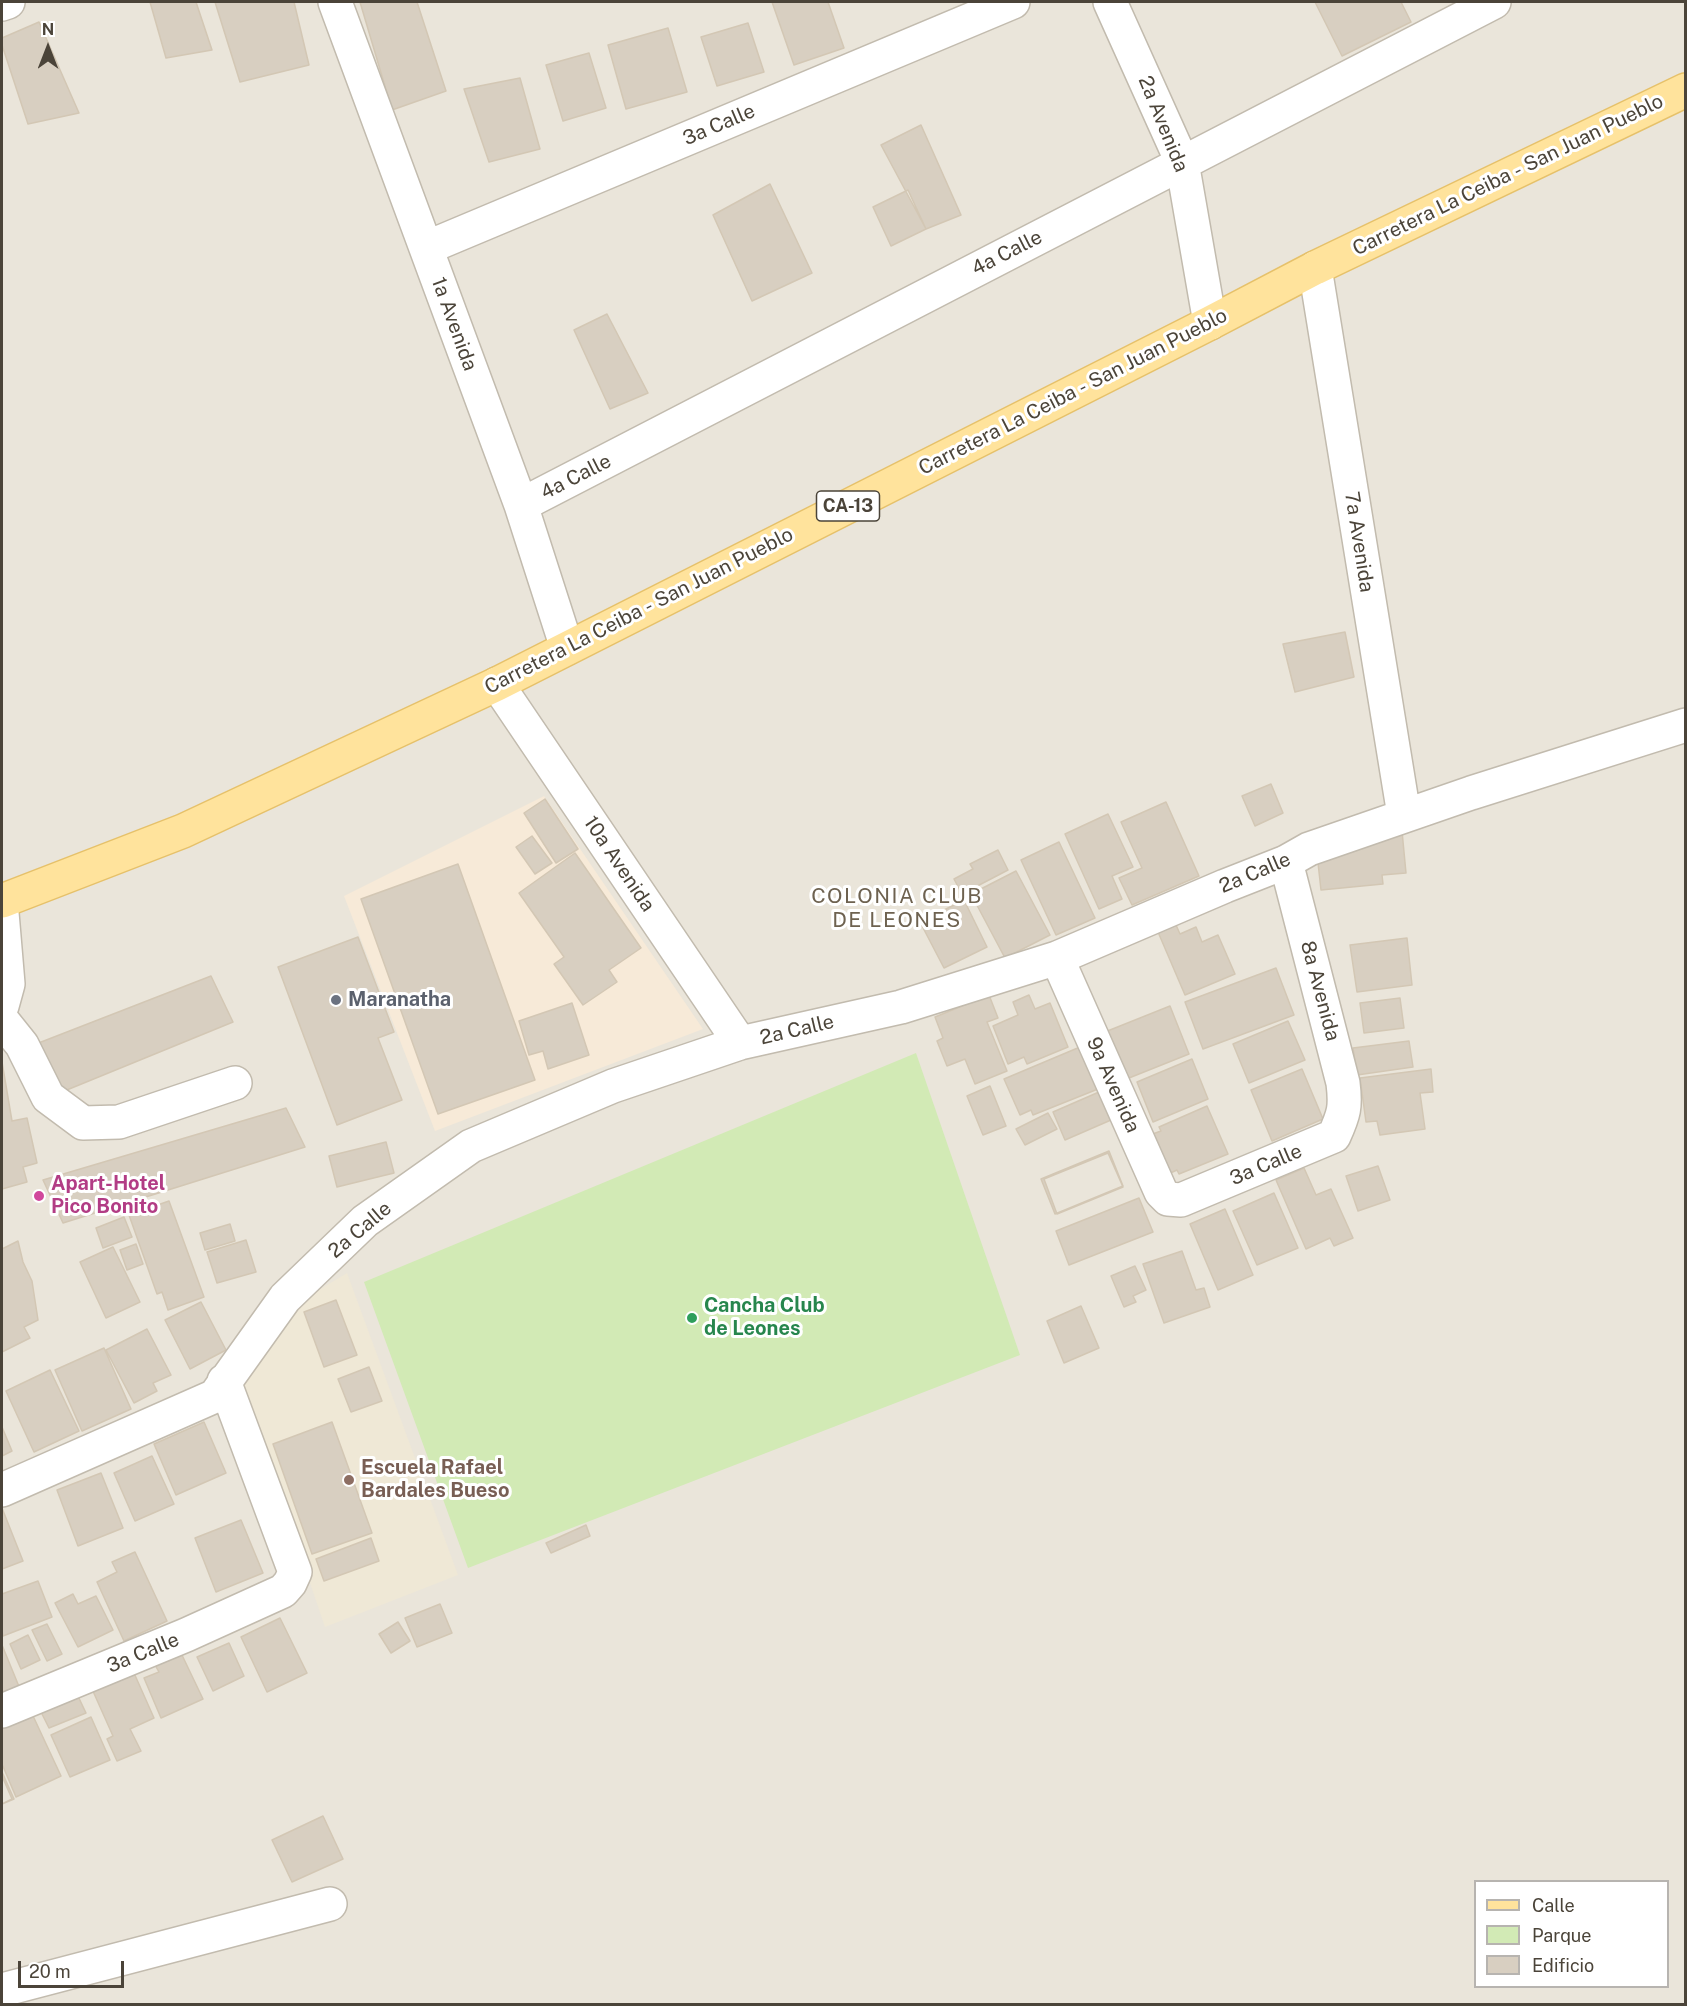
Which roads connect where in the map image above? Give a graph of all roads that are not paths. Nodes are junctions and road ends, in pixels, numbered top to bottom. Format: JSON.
{"nodes":[{"id":1,"x":8,"y":2,"type":"edge"},
{"id":2,"x":335,"y":2,"type":"edge"},
{"id":3,"x":1013,"y":2,"type":"edge"},
{"id":4,"x":1110,"y":2,"type":"edge"},
{"id":5,"x":1494,"y":2,"type":"edge"},
{"id":6,"x":2,"y":4,"type":"edge"},
{"id":7,"x":1686,"y":90,"type":"edge"},
{"id":8,"x":1182,"y":162,"type":"junction"},
{"id":9,"x":426,"y":248,"type":"junction"},
{"id":10,"x":1315,"y":268,"type":"junction"},
{"id":11,"x":1210,"y":323,"type":"junction"},
{"id":12,"x":521,"y":505,"type":"junction"},
{"id":13,"x":567,"y":648,"type":"junction"},
{"id":14,"x":497,"y":684,"type":"junction"},
{"id":15,"x":1686,"y":725,"type":"edge"},
{"id":16,"x":1404,"y":815,"type":"junction"},
{"id":17,"x":1286,"y":862,"type":"junction"},
{"id":18,"x":2,"y":901,"type":"edge"},
{"id":19,"x":2,"y":913,"type":"edge"},
{"id":20,"x":1057,"y":958,"type":"junction"},
{"id":21,"x":2,"y":1006,"type":"edge"},
{"id":22,"x":2,"y":1020,"type":"edge"},
{"id":23,"x":740,"y":1043,"type":"junction"},
{"id":24,"x":235,"y":1083,"type":"dead end"},
{"id":25,"x":1342,"y":1120,"type":"joint"},
{"id":26,"x":1181,"y":1200,"type":"joint"},
{"id":27,"x":225,"y":1381,"type":"junction"},
{"id":28,"x":2,"y":1490,"type":"edge"},
{"id":29,"x":2,"y":1711,"type":"edge"},
{"id":30,"x":330,"y":1904,"type":"dead end"},
{"id":31,"x":2,"y":1990,"type":"edge"}],
"edges":[{"from":1,"to":6,"type":"street"},
{"from":2,"to":9,"type":"street","name":"1a Avenida"},
{"from":3,"to":9,"type":"street","name":"3a Calle"},
{"from":4,"to":8,"type":"street","name":"2a Avenida"},
{"from":5,"to":8,"type":"street","name":"4a Calle"},
{"from":7,"to":10,"type":"main road","name":"Carretera La Ceiba - San Juan Pueblo","number":"CA-13"},
{"from":8,"to":11,"type":"street","name":"2a Avenida"},
{"from":8,"to":12,"type":"street","name":"4a Calle"},
{"from":9,"to":12,"type":"street","name":"1a Avenida"},
{"from":10,"to":11,"type":"main road","name":"Carretera La Ceiba - San Juan Pueblo","number":"CA-13"},
{"from":10,"to":16,"type":"street","name":"7a Avenida"},
{"from":11,"to":13,"type":"main road","name":"Carretera La Ceiba - San Juan Pueblo","number":"CA-13"},
{"from":12,"to":13,"type":"street","name":"1a Avenida"},
{"from":13,"to":14,"type":"main road","name":"Carretera La Ceiba - San Juan Pueblo","number":"CA-13"},
{"from":14,"to":18,"type":"main road","name":"Carretera La Ceiba - San Juan Pueblo","number":"CA-13"},
{"from":14,"to":23,"type":"street","name":"10a Avenida"},
{"from":15,"to":16,"type":"street","name":"2a Calle"},
{"from":16,"to":17,"type":"street","name":"2a Calle"},
{"from":17,"to":20,"type":"street","name":"2a Calle"},
{"from":17,"to":25,"type":"street","name":"8a Avenida"},
{"from":19,"to":21,"type":"street"},
{"from":20,"to":23,"type":"street","name":"2a Calle"},
{"from":20,"to":26,"type":"street","name":"9a Avenida"},
{"from":22,"to":24,"type":"street"},
{"from":23,"to":27,"type":"street","name":"2a Calle"},
{"from":25,"to":26,"type":"street","name":"3a Calle"},
{"from":27,"to":28,"type":"street","name":"2a Calle"},
{"from":27,"to":29,"type":"street","name":"3a Calle"},
{"from":30,"to":31,"type":"street"}]}
